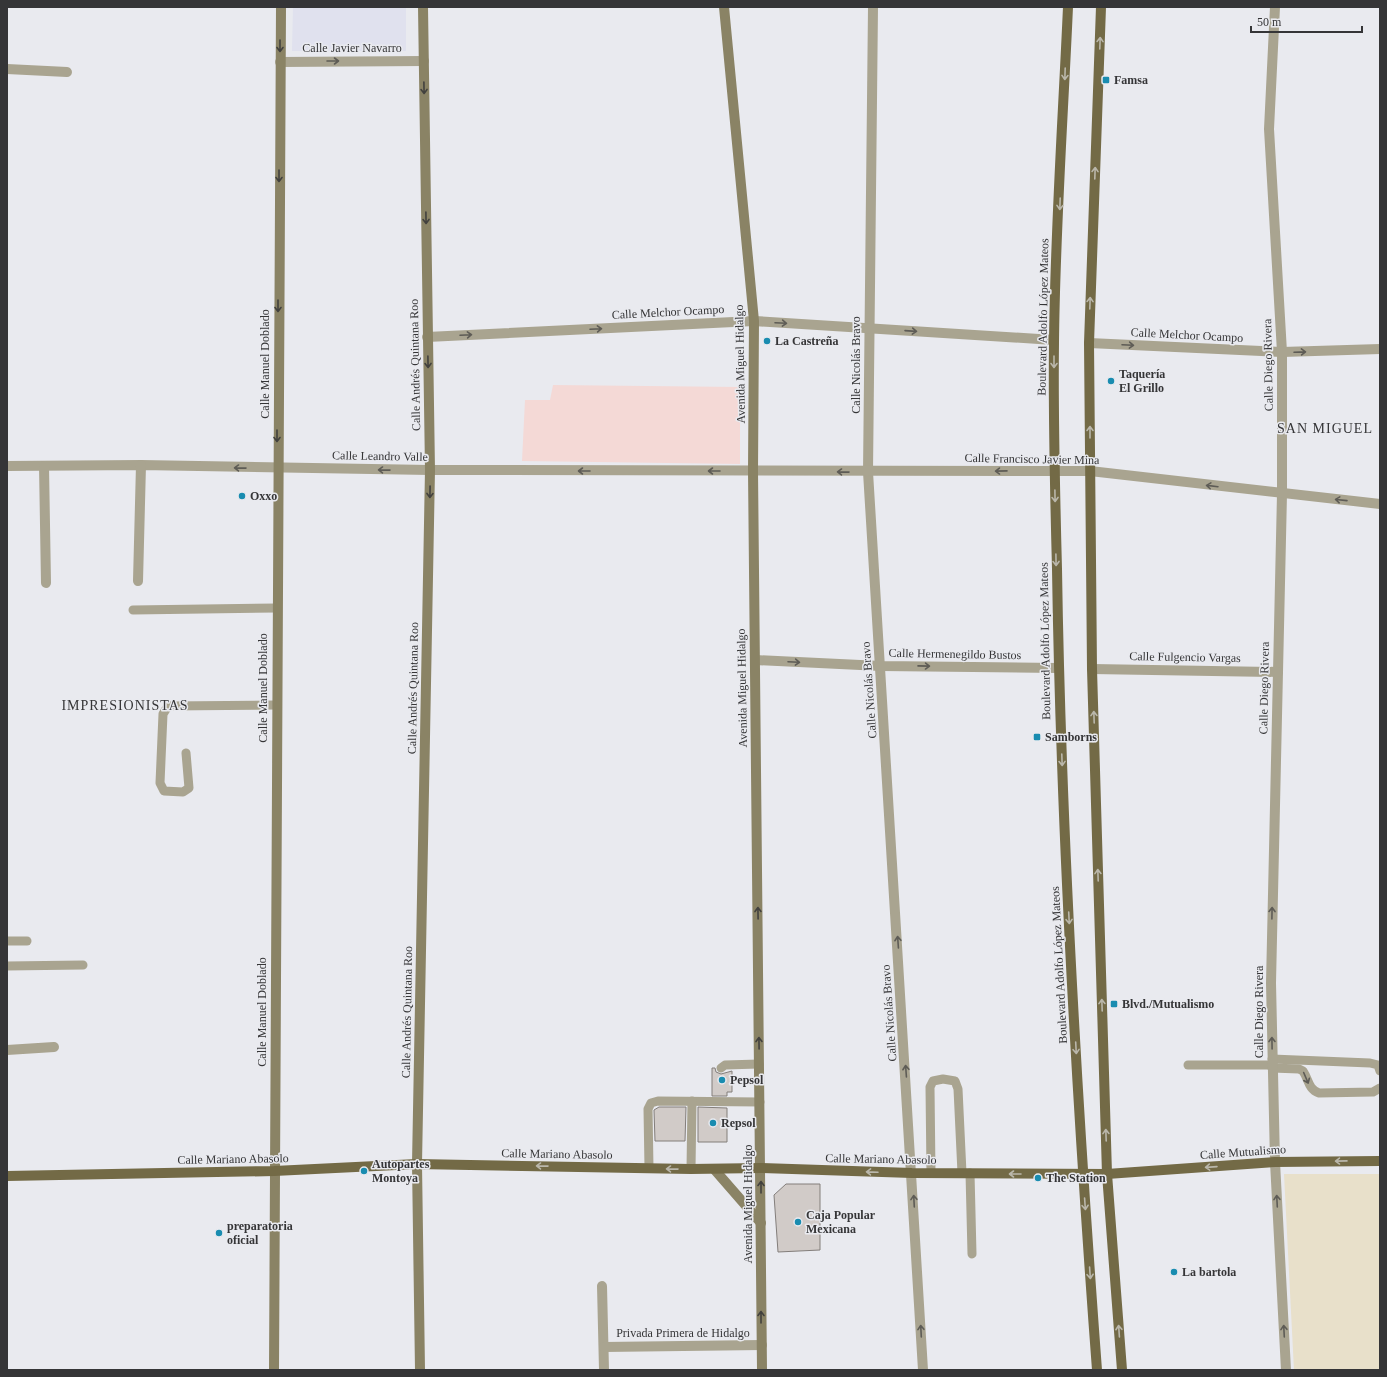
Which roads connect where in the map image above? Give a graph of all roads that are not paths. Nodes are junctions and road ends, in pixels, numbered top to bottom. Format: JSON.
{"nodes":[{"id":1,"x":281,"y":7,"type":"edge"},
{"id":2,"x":423,"y":7,"type":"edge"},
{"id":3,"x":724,"y":7,"type":"edge"},
{"id":4,"x":873,"y":7,"type":"edge"},
{"id":5,"x":1068,"y":7,"type":"edge"},
{"id":6,"x":1101,"y":7,"type":"edge"},
{"id":7,"x":1275,"y":7,"type":"edge"},
{"id":8,"x":424,"y":61,"type":"junction"},
{"id":9,"x":280,"y":62,"type":"junction"},
{"id":10,"x":7,"y":69,"type":"edge"},
{"id":11,"x":67,"y":72,"type":"dead end"},
{"id":12,"x":754,"y":321,"type":"junction"},
{"id":13,"x":868,"y":328,"type":"junction"},
{"id":14,"x":427,"y":337,"type":"junction"},
{"id":15,"x":1054,"y":340,"type":"junction"},
{"id":16,"x":1089,"y":344,"type":"junction"},
{"id":17,"x":1380,"y":349,"type":"edge"},
{"id":18,"x":1282,"y":352,"type":"junction"},
{"id":19,"x":7,"y":466,"type":"edge"},
{"id":20,"x":44,"y":466,"type":"junction"},
{"id":21,"x":141,"y":466,"type":"junction"},
{"id":22,"x":277,"y":468,"type":"junction"},
{"id":23,"x":430,"y":470,"type":"junction"},
{"id":24,"x":1054,"y":470,"type":"junction"},
{"id":25,"x":754,"y":471,"type":"junction"},
{"id":26,"x":868,"y":472,"type":"junction"},
{"id":27,"x":1090,"y":472,"type":"junction"},
{"id":28,"x":1282,"y":494,"type":"junction"},
{"id":29,"x":1380,"y":504,"type":"edge"},
{"id":30,"x":138,"y":581,"type":"dead end"},
{"id":31,"x":46,"y":583,"type":"dead end"},
{"id":32,"x":276,"y":608,"type":"junction"},
{"id":33,"x":133,"y":610,"type":"dead end"},
{"id":34,"x":755,"y":660,"type":"junction"},
{"id":35,"x":881,"y":666,"type":"junction"},
{"id":36,"x":1058,"y":668,"type":"junction"},
{"id":37,"x":1092,"y":669,"type":"junction"},
{"id":38,"x":1278,"y":672,"type":"junction"},
{"id":39,"x":276,"y":705,"type":"junction"},
{"id":40,"x":186,"y":753,"type":"dead end"},
{"id":41,"x":7,"y":941,"type":"edge"},
{"id":42,"x":27,"y":941,"type":"dead end"},
{"id":43,"x":83,"y":965,"type":"dead end"},
{"id":44,"x":7,"y":966,"type":"edge"},
{"id":45,"x":54,"y":1047,"type":"dead end"},
{"id":46,"x":7,"y":1050,"type":"edge"},
{"id":47,"x":759,"y":1064,"type":"junction"},
{"id":48,"x":1272,"y":1064,"type":"junction"},
{"id":49,"x":1188,"y":1065,"type":"dead end"},
{"id":50,"x":1291,"y":1065,"type":"junction"},
{"id":51,"x":721,"y":1068,"type":"dead end"},
{"id":52,"x":1380,"y":1072,"type":"edge"},
{"id":53,"x":1380,"y":1088,"type":"edge"},
{"id":54,"x":692,"y":1101,"type":"junction"},
{"id":55,"x":760,"y":1102,"type":"junction"},
{"id":56,"x":1380,"y":1161,"type":"edge"},
{"id":57,"x":1275,"y":1162,"type":"junction"},
{"id":58,"x":417,"y":1164,"type":"junction"},
{"id":59,"x":649,"y":1168,"type":"junction"},
{"id":60,"x":761,"y":1168,"type":"junction"},
{"id":61,"x":691,"y":1169,"type":"junction"},
{"id":62,"x":714,"y":1169,"type":"junction"},
{"id":63,"x":274,"y":1171,"type":"junction"},
{"id":64,"x":912,"y":1173,"type":"junction"},
{"id":65,"x":931,"y":1173,"type":"junction"},
{"id":66,"x":966,"y":1173,"type":"junction"},
{"id":67,"x":1082,"y":1174,"type":"junction"},
{"id":68,"x":1107,"y":1174,"type":"junction"},
{"id":69,"x":7,"y":1176,"type":"edge"},
{"id":70,"x":761,"y":1223,"type":"junction"},
{"id":71,"x":972,"y":1254,"type":"dead end"},
{"id":72,"x":602,"y":1286,"type":"dead end"},
{"id":73,"x":762,"y":1345,"type":"junction"},
{"id":74,"x":604,"y":1346,"type":"junction"},
{"id":75,"x":274,"y":1370,"type":"edge"},
{"id":76,"x":420,"y":1370,"type":"edge"},
{"id":77,"x":604,"y":1370,"type":"edge"},
{"id":78,"x":762,"y":1370,"type":"edge"},
{"id":79,"x":923,"y":1370,"type":"edge"},
{"id":80,"x":1097,"y":1370,"type":"edge"},
{"id":81,"x":1122,"y":1370,"type":"edge"},
{"id":82,"x":1286,"y":1370,"type":"edge"}],
"edges":[{"from":1,"to":9,"type":"main road","name":"Calle Manuel Doblado","one_way":true},
{"from":2,"to":8,"type":"main road","name":"Calle Andrés Quintana Roo"},
{"from":3,"to":12,"type":"main road","name":"Avenida Miguel Hidalgo"},
{"from":4,"to":13,"type":"street","name":"Calle Nicolás Bravo"},
{"from":5,"to":15,"type":"main road","name":"Boulevard Adolfo López Mateos","one_way":true},
{"from":16,"to":6,"type":"main road","one_way":true},
{"from":7,"to":18,"type":"street","name":"Calle Diego Rivera"},
{"from":9,"to":8,"type":"street","name":"Calle Javier Navarro","one_way":true},
{"from":8,"to":14,"type":"main road","name":"Calle Andrés Quintana Roo","one_way":true},
{"from":9,"to":22,"type":"main road","name":"Calle Manuel Doblado","one_way":true},
{"from":10,"to":11,"type":"street"},
{"from":12,"to":13,"type":"street","name":"Calle Melchor Ocampo","one_way":true},
{"from":14,"to":12,"type":"street","name":"Calle Melchor Ocampo","one_way":true},
{"from":12,"to":25,"type":"main road","name":"Avenida Miguel Hidalgo"},
{"from":13,"to":15,"type":"street","name":"Calle Melchor Ocampo","one_way":true},
{"from":13,"to":26,"type":"street","name":"Calle Nicolás Bravo"},
{"from":14,"to":23,"type":"main road","name":"Calle Andrés Quintana Roo","one_way":true},
{"from":15,"to":24,"type":"main road","name":"Boulevard Adolfo López Mateos","one_way":true},
{"from":16,"to":18,"type":"street","name":"Calle Melchor Ocampo","one_way":true},
{"from":27,"to":16,"type":"main road","one_way":true},
{"from":18,"to":17,"type":"street","name":"Calle Melchor Ocampo","one_way":true},
{"from":18,"to":28,"type":"street","name":"Calle Diego Rivera"},
{"from":19,"to":20,"type":"street","name":"Calle Leandro Valle"},
{"from":20,"to":21,"type":"street","name":"Calle Leandro Valle"},
{"from":20,"to":31,"type":"street"},
{"from":22,"to":21,"type":"street","name":"Calle Leandro Valle","one_way":true},
{"from":21,"to":30,"type":"street"},
{"from":23,"to":22,"type":"street","name":"Calle Leandro Valle","one_way":true},
{"from":22,"to":32,"type":"main road","name":"Calle Manuel Doblado"},
{"from":25,"to":23,"type":"street","name":"Calle Leandro Valle","one_way":true},
{"from":23,"to":58,"type":"main road","name":"Calle Andrés Quintana Roo","one_way":true},
{"from":24,"to":26,"type":"street","name":"Calle Francisco Javier Mina","one_way":true},
{"from":24,"to":27,"type":"street","name":"Calle Francisco Javier Mina"},
{"from":24,"to":36,"type":"main road","name":"Boulevard Adolfo López Mateos","one_way":true},
{"from":26,"to":25,"type":"street","name":"Calle Francisco Javier Mina","one_way":true},
{"from":25,"to":34,"type":"main road","name":"Avenida Miguel Hidalgo"},
{"from":26,"to":35,"type":"street","name":"Calle Nicolás Bravo"},
{"from":28,"to":27,"type":"street","name":"Calle Francisco Javier Mina","one_way":true},
{"from":27,"to":37,"type":"main road"},
{"from":29,"to":28,"type":"street","name":"Calle Francisco Javier Mina","one_way":true},
{"from":28,"to":38,"type":"street","name":"Calle Diego Rivera"},
{"from":32,"to":33,"type":"lane"},
{"from":32,"to":39,"type":"main road","name":"Calle Manuel Doblado"},
{"from":34,"to":35,"type":"street","name":"Calle Hermenegildo Bustos","one_way":true},
{"from":47,"to":34,"type":"main road","name":"Avenida Miguel Hidalgo","one_way":true},
{"from":35,"to":36,"type":"street","name":"Calle Hermenegildo Bustos","one_way":true},
{"from":64,"to":35,"type":"street","name":"Calle Nicolás Bravo","one_way":true},
{"from":36,"to":67,"type":"main road","name":"Boulevard Adolfo López Mateos","one_way":true},
{"from":37,"to":38,"type":"street","name":"Calle Fulgencio Vargas"},
{"from":68,"to":37,"type":"main road","one_way":true},
{"from":48,"to":38,"type":"street","name":"Calle Diego Rivera","one_way":true},
{"from":39,"to":40,"type":"lane"},
{"from":39,"to":63,"type":"main road","name":"Calle Manuel Doblado"},
{"from":41,"to":42,"type":"lane"},
{"from":43,"to":44,"type":"lane"},
{"from":45,"to":46,"type":"street"},
{"from":47,"to":51,"type":"lane"},
{"from":47,"to":55,"type":"main road","name":"Avenida Miguel Hidalgo"},
{"from":48,"to":49,"type":"lane"},
{"from":48,"to":50,"type":"lane"},
{"from":48,"to":57,"type":"street","name":"Calle Diego Rivera"},
{"from":50,"to":52,"type":"lane"},
{"from":50,"to":53,"type":"lane","one_way":true},
{"from":54,"to":55,"type":"lane"},
{"from":54,"to":59,"type":"lane"},
{"from":54,"to":61,"type":"lane"},
{"from":55,"to":60,"type":"main road","name":"Avenida Miguel Hidalgo"},
{"from":56,"to":57,"type":"main road","name":"Calle Mutualismo","one_way":true},
{"from":57,"to":68,"type":"main road","name":"Calle Mutualismo","one_way":true},
{"from":82,"to":57,"type":"street","name":"Calle Diego Rivera","one_way":true},
{"from":59,"to":58,"type":"main road","name":"Calle Mariano Abasolo","one_way":true},
{"from":58,"to":63,"type":"main road","name":"Calle Mariano Abasolo"},
{"from":58,"to":76,"type":"main road","name":"Calle Andrés Quintana Roo"},
{"from":61,"to":59,"type":"main road","name":"Calle Mariano Abasolo","one_way":true},
{"from":60,"to":62,"type":"main road","name":"Calle Mariano Abasolo"},
{"from":64,"to":60,"type":"main road","name":"Calle Mariano Abasolo","one_way":true},
{"from":70,"to":60,"type":"main road","name":"Avenida Miguel Hidalgo","one_way":true},
{"from":61,"to":62,"type":"main road","name":"Calle Mariano Abasolo"},
{"from":62,"to":70,"type":"main road"},
{"from":63,"to":69,"type":"main road","name":"Calle Mariano Abasolo"},
{"from":63,"to":75,"type":"main road","name":"Calle Manuel Doblado"},
{"from":64,"to":65,"type":"main road","name":"Calle Mariano Abasolo"},
{"from":79,"to":64,"type":"street","name":"Calle Nicolás Bravo","one_way":true},
{"from":65,"to":66,"type":"main road","name":"Calle Mariano Abasolo"},
{"from":65,"to":66,"type":"lane"},
{"from":67,"to":66,"type":"main road","name":"Calle Mariano Abasolo","one_way":true},
{"from":66,"to":71,"type":"lane"},
{"from":67,"to":68,"type":"main road","name":"Calle Mariano Abasolo"},
{"from":67,"to":80,"type":"main road","name":"Boulevard Adolfo López Mateos","one_way":true},
{"from":81,"to":68,"type":"main road","one_way":true},
{"from":73,"to":70,"type":"main road","name":"Avenida Miguel Hidalgo","one_way":true},
{"from":72,"to":74,"type":"street","name":"Privada Primera de Hidalgo"},
{"from":73,"to":74,"type":"street","name":"Privada Primera de Hidalgo"},
{"from":73,"to":78,"type":"main road","name":"Avenida Miguel Hidalgo"},
{"from":74,"to":77,"type":"street","name":"Privada Primera de Hidalgo"}]}
